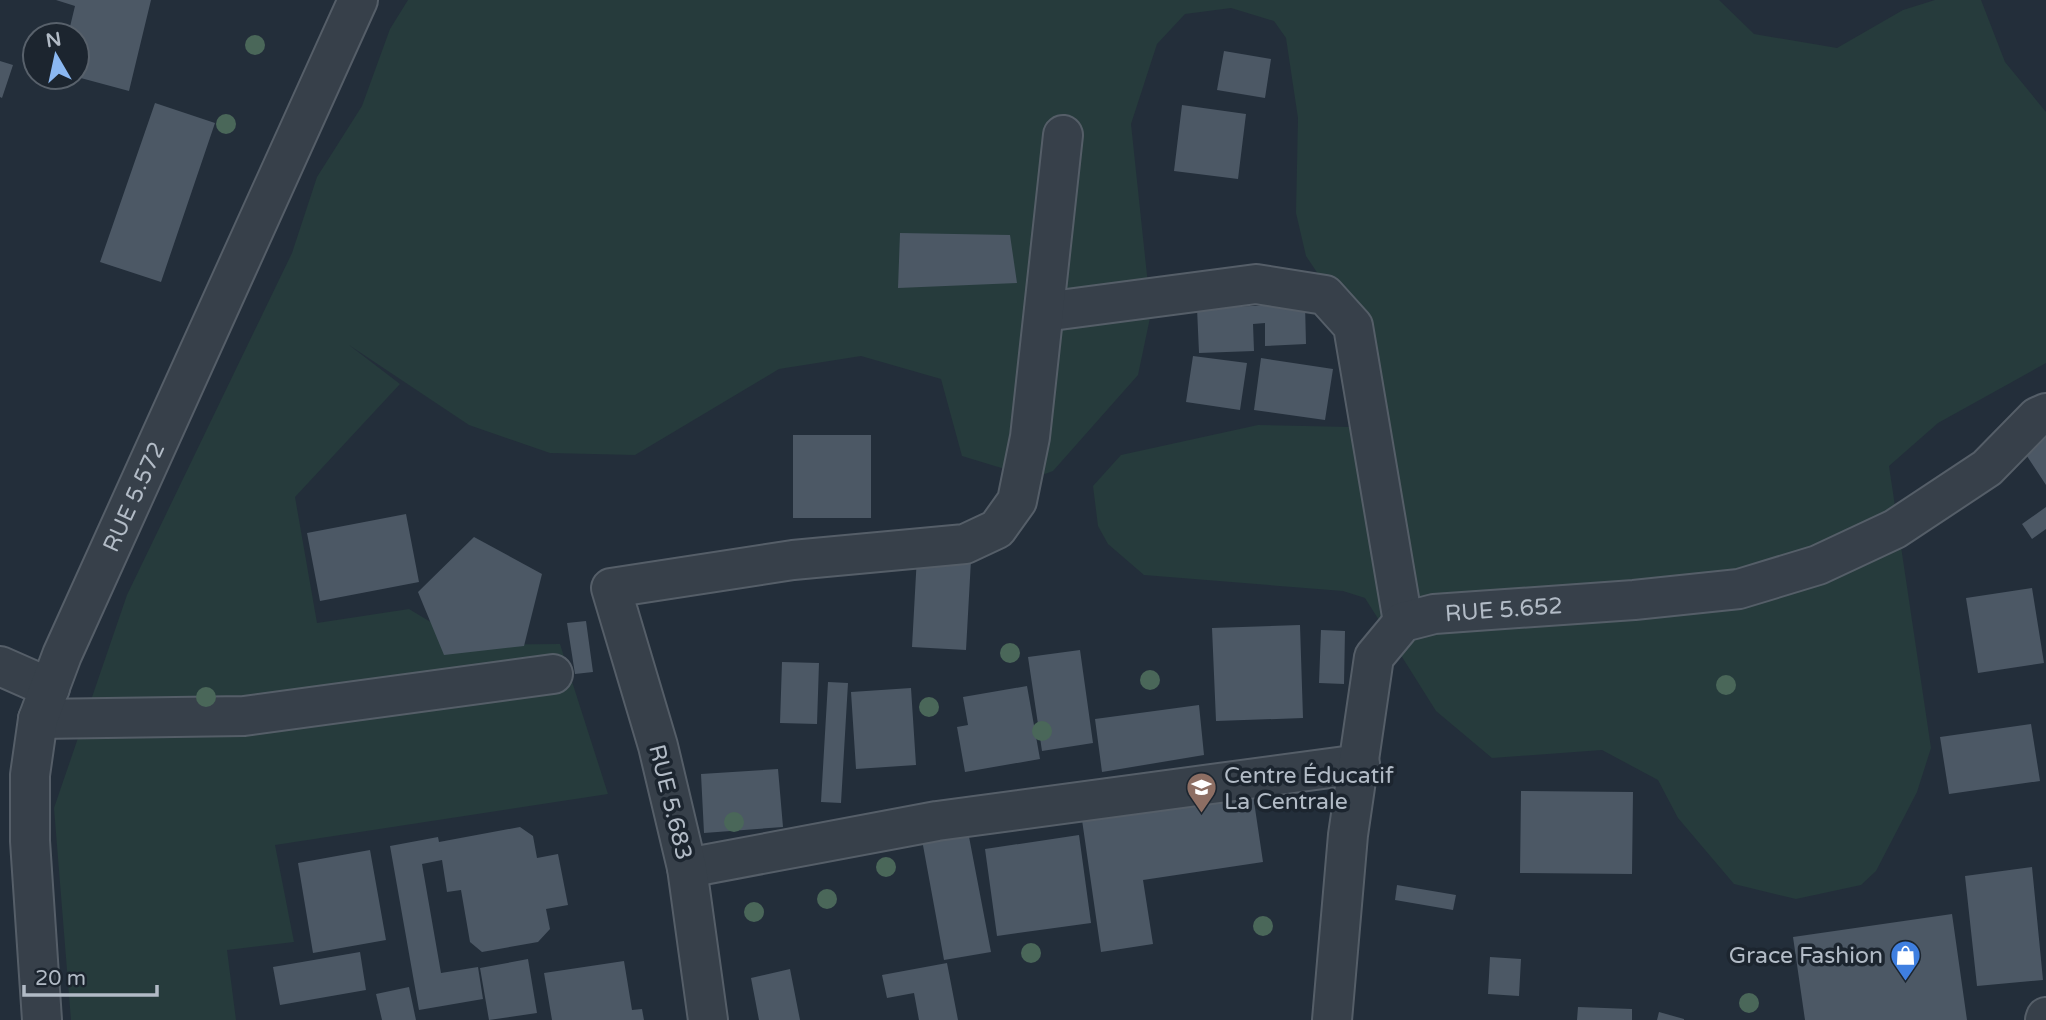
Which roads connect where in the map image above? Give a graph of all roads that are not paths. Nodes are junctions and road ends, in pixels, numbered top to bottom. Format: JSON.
{"nodes":[{"id":1,"x":358,"y":0,"type":"edge"},
{"id":2,"x":1063,"y":135,"type":"dead end"},
{"id":3,"x":1044,"y":312,"type":"junction"},
{"id":4,"x":2046,"y":412,"type":"edge"},
{"id":5,"x":1403,"y":622,"type":"junction"},
{"id":6,"x":0,"y":666,"type":"edge"},
{"id":7,"x":553,"y":674,"type":"dead end"},
{"id":8,"x":44,"y":703,"type":"junction"},
{"id":9,"x":1360,"y":764,"type":"junction"},
{"id":10,"x":687,"y":868,"type":"junction"},
{"id":11,"x":42,"y":1020,"type":"edge"},
{"id":12,"x":708,"y":1020,"type":"edge"},
{"id":13,"x":1332,"y":1020,"type":"edge"}],
"edges":[{"from":1,"to":8,"type":"street","name":"RUE 5.572"},
{"from":2,"to":3,"type":"street"},
{"from":3,"to":5,"type":"street"},
{"from":3,"to":10,"type":"street","name":"RUE 5.683"},
{"from":4,"to":5,"type":"street","name":"RUE 5.652"},
{"from":5,"to":9,"type":"street"},
{"from":6,"to":8,"type":"street"},
{"from":7,"to":8,"type":"street"},
{"from":8,"to":11,"type":"street","name":"RUE 5.572"},
{"from":9,"to":10,"type":"street"},
{"from":9,"to":13,"type":"street"},
{"from":10,"to":12,"type":"street","name":"RUE 5.683"}]}
